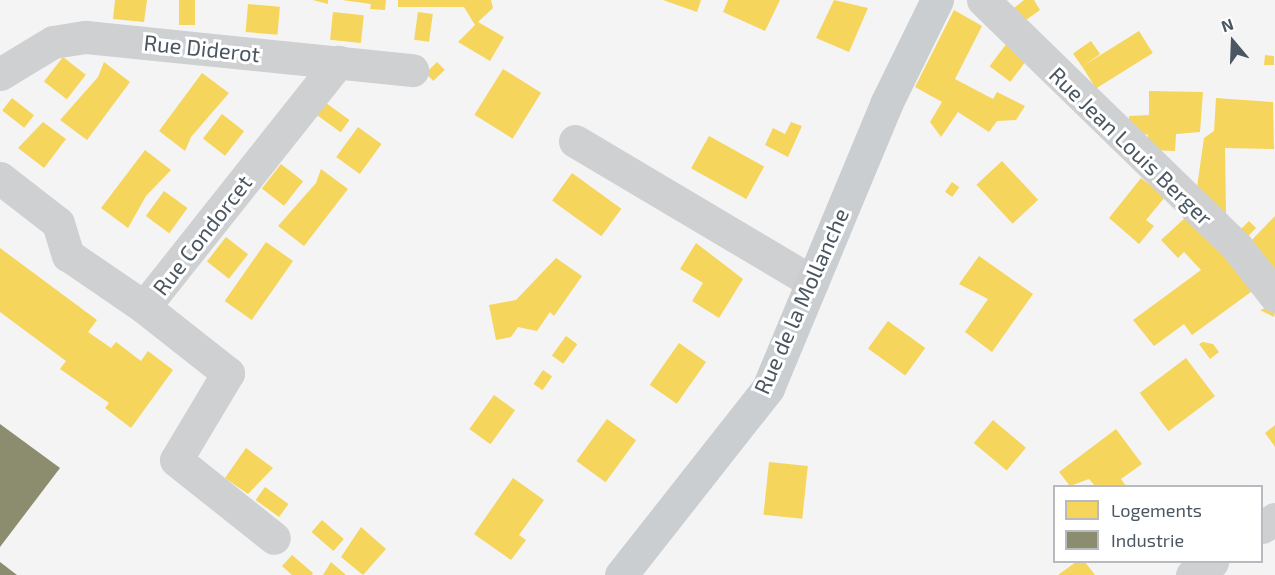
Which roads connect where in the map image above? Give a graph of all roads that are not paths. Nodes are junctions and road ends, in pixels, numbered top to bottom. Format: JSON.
{"nodes":[{"id":1,"x":937,"y":0,"type":"edge"},
{"id":2,"x":983,"y":0,"type":"edge"},
{"id":3,"x":338,"y":62,"type":"junction"},
{"id":4,"x":412,"y":70,"type":"dead end"},
{"id":5,"x":0,"y":74,"type":"edge"},
{"id":6,"x":575,"y":141,"type":"dead end"},
{"id":7,"x":0,"y":178,"type":"edge"},
{"id":8,"x":812,"y":282,"type":"junction"},
{"id":9,"x":1275,"y":296,"type":"edge"},
{"id":10,"x":144,"y":308,"type":"junction"},
{"id":11,"x":274,"y":538,"type":"dead end"},
{"id":12,"x":1209,"y":563,"type":"edge"},
{"id":13,"x":621,"y":575,"type":"edge"},
{"id":14,"x":1192,"y":575,"type":"edge"}],
"edges":[{"from":1,"to":8,"type":"main road","name":"Rue de la Mollanche"},
{"from":2,"to":9,"type":"street","name":"Rue Jean Louis Berger"},
{"from":3,"to":4,"type":"street","name":"Rue Diderot"},
{"from":3,"to":5,"type":"street","name":"Rue Diderot"},
{"from":3,"to":10,"type":"street","name":"Rue Condorcet"},
{"from":6,"to":8,"type":"street"},
{"from":7,"to":10,"type":"street","name":"Rue Condorcet"},
{"from":8,"to":13,"type":"main road","name":"Rue de la Mollanche"},
{"from":10,"to":11,"type":"street"},
{"from":12,"to":14,"type":"street"}]}
